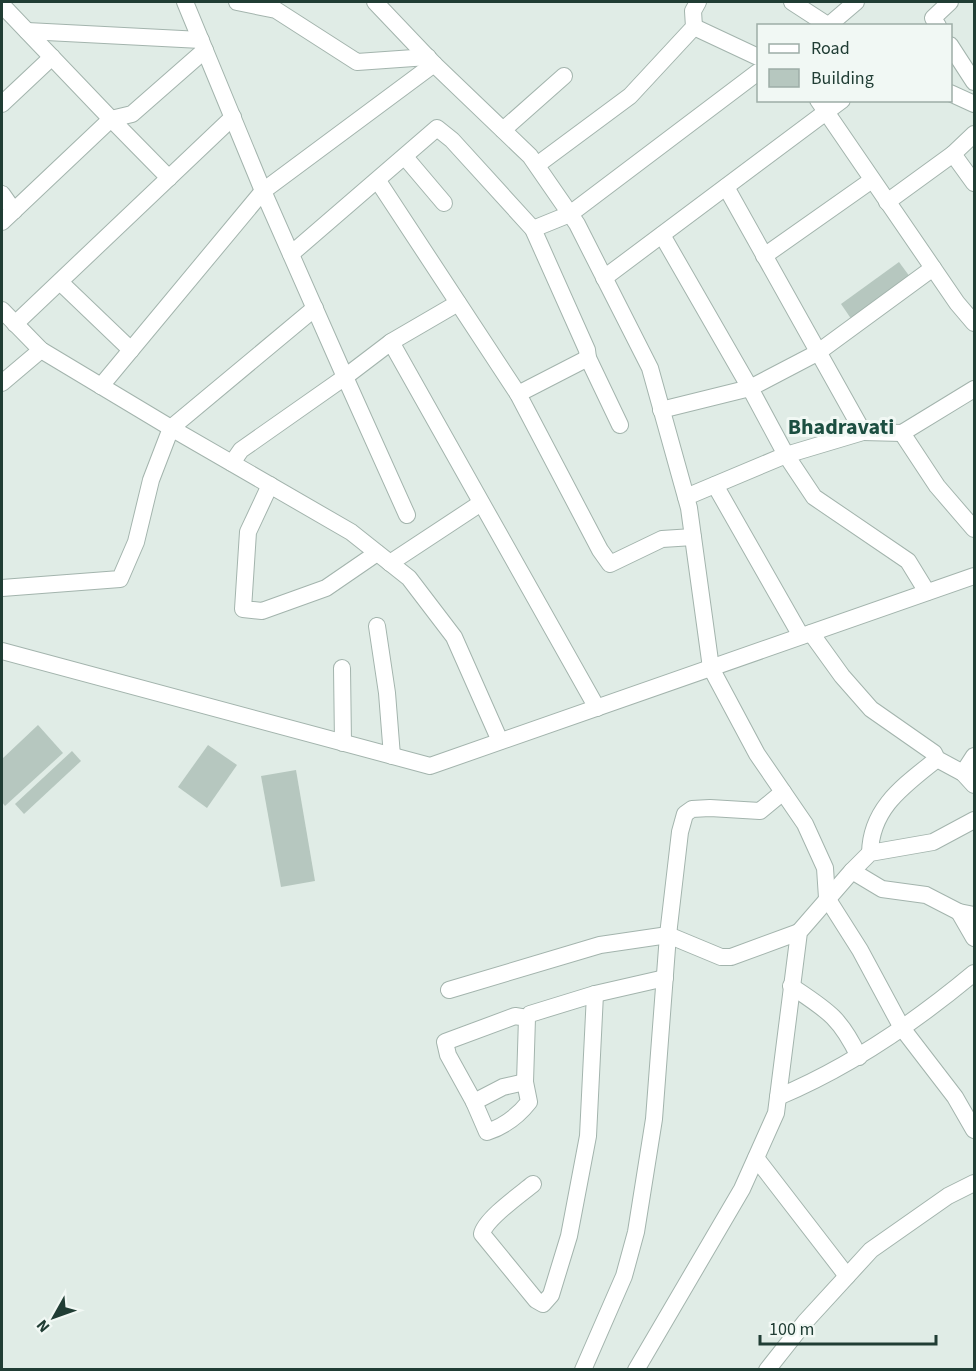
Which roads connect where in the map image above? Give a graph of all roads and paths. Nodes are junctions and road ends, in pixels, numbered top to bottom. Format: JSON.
{"nodes":[{"id":1,"x":185,"y":2,"type":"edge"},
{"id":2,"x":237,"y":2,"type":"edge"},
{"id":3,"x":375,"y":2,"type":"edge"},
{"id":4,"x":698,"y":2,"type":"edge"},
{"id":5,"x":792,"y":2,"type":"edge"},
{"id":6,"x":856,"y":2,"type":"edge"},
{"id":7,"x":950,"y":2,"type":"edge"},
{"id":8,"x":2,"y":5,"type":"edge"},
{"id":9,"x":827,"y":24,"type":"edge"},
{"id":10,"x":830,"y":24,"type":"edge"},
{"id":11,"x":937,"y":24,"type":"edge"},
{"id":12,"x":694,"y":27,"type":"junction"},
{"id":13,"x":27,"y":31,"type":"junction"},
{"id":14,"x":203,"y":45,"type":"junction"},
{"id":15,"x":952,"y":47,"type":"edge"},
{"id":16,"x":757,"y":56,"type":"edge"},
{"id":17,"x":52,"y":57,"type":"junction"},
{"id":18,"x":431,"y":61,"type":"junction"},
{"id":19,"x":757,"y":74,"type":"edge"},
{"id":20,"x":564,"y":76,"type":"dead end"},
{"id":21,"x":975,"y":82,"type":"edge"},
{"id":22,"x":952,"y":93,"type":"edge"},
{"id":23,"x":2,"y":104,"type":"edge"},
{"id":24,"x":975,"y":104,"type":"edge"},
{"id":25,"x":822,"y":106,"type":"edge"},
{"id":26,"x":232,"y":117,"type":"junction"},
{"id":27,"x":111,"y":118,"type":"junction"},
{"id":28,"x":503,"y":130,"type":"junction"},
{"id":29,"x":975,"y":134,"type":"edge"},
{"id":30,"x":953,"y":154,"type":"junction"},
{"id":31,"x":405,"y":157,"type":"junction"},
{"id":32,"x":537,"y":165,"type":"junction"},
{"id":33,"x":169,"y":178,"type":"junction"},
{"id":34,"x":872,"y":180,"type":"junction"},
{"id":35,"x":378,"y":181,"type":"junction"},
{"id":36,"x":975,"y":183,"type":"edge"},
{"id":37,"x":726,"y":187,"type":"junction"},
{"id":38,"x":263,"y":191,"type":"junction"},
{"id":39,"x":2,"y":194,"type":"edge"},
{"id":40,"x":887,"y":202,"type":"junction"},
{"id":41,"x":444,"y":203,"type":"dead end"},
{"id":42,"x":570,"y":214,"type":"junction"},
{"id":43,"x":8,"y":217,"type":"edge"},
{"id":44,"x":533,"y":229,"type":"junction"},
{"id":45,"x":662,"y":235,"type":"junction"},
{"id":46,"x":291,"y":254,"type":"junction"},
{"id":47,"x":764,"y":256,"type":"junction"},
{"id":48,"x":933,"y":268,"type":"junction"},
{"id":49,"x":604,"y":278,"type":"junction"},
{"id":50,"x":60,"y":282,"type":"junction"},
{"id":51,"x":458,"y":303,"type":"junction"},
{"id":52,"x":315,"y":308,"type":"junction"},
{"id":53,"x":2,"y":310,"type":"edge"},
{"id":54,"x":975,"y":323,"type":"edge"},
{"id":55,"x":15,"y":324,"type":"junction"},
{"id":56,"x":391,"y":342,"type":"junction"},
{"id":57,"x":41,"y":350,"type":"junction"},
{"id":58,"x":131,"y":350,"type":"junction"},
{"id":59,"x":818,"y":352,"type":"junction"},
{"id":60,"x":588,"y":358,"type":"junction"},
{"id":61,"x":345,"y":376,"type":"junction"},
{"id":62,"x":2,"y":383,"type":"edge"},
{"id":63,"x":101,"y":386,"type":"junction"},
{"id":64,"x":750,"y":388,"type":"junction"},
{"id":65,"x":975,"y":389,"type":"edge"},
{"id":66,"x":518,"y":394,"type":"junction"},
{"id":67,"x":661,"y":410,"type":"junction"},
{"id":68,"x":620,"y":425,"type":"dead end"},
{"id":69,"x":171,"y":428,"type":"junction"},
{"id":70,"x":863,"y":432,"type":"junction"},
{"id":71,"x":902,"y":433,"type":"junction"},
{"id":72,"x":786,"y":455,"type":"junction"},
{"id":73,"x":232,"y":463,"type":"junction"},
{"id":74,"x":270,"y":485,"type":"junction"},
{"id":75,"x":714,"y":485,"type":"junction"},
{"id":76,"x":686,"y":497,"type":"junction"},
{"id":77,"x":481,"y":503,"type":"junction"},
{"id":78,"x":407,"y":515,"type":"dead end"},
{"id":79,"x":975,"y":529,"type":"edge"},
{"id":80,"x":693,"y":537,"type":"junction"},
{"id":81,"x":384,"y":558,"type":"junction"},
{"id":82,"x":975,"y":576,"type":"edge"},
{"id":83,"x":2,"y":588,"type":"edge"},
{"id":84,"x":927,"y":592,"type":"junction"},
{"id":85,"x":377,"y":626,"type":"dead end"},
{"id":86,"x":806,"y":635,"type":"junction"},
{"id":87,"x":2,"y":651,"type":"edge"},
{"id":88,"x":342,"y":668,"type":"dead end"},
{"id":89,"x":711,"y":668,"type":"junction"},
{"id":90,"x":597,"y":708,"type":"junction"},
{"id":91,"x":500,"y":741,"type":"junction"},
{"id":92,"x":343,"y":743,"type":"junction"},
{"id":93,"x":392,"y":756,"type":"junction"},
{"id":94,"x":975,"y":756,"type":"edge"},
{"id":95,"x":937,"y":759,"type":"junction"},
{"id":96,"x":969,"y":779,"type":"edge"},
{"id":97,"x":783,"y":792,"type":"junction"},
{"id":98,"x":975,"y":820,"type":"edge"},
{"id":99,"x":870,"y":853,"type":"junction"},
{"id":100,"x":852,"y":871,"type":"junction"},
{"id":101,"x":827,"y":898,"type":"junction"},
{"id":102,"x":967,"y":914,"type":"edge"},
{"id":103,"x":799,"y":932,"type":"junction"},
{"id":104,"x":668,"y":935,"type":"junction"},
{"id":105,"x":975,"y":938,"type":"edge"},
{"id":106,"x":975,"y":973,"type":"edge"},
{"id":107,"x":665,"y":978,"type":"junction"},
{"id":108,"x":791,"y":986,"type":"junction"},
{"id":109,"x":449,"y":990,"type":"dead end"},
{"id":110,"x":595,"y":994,"type":"junction"},
{"id":111,"x":527,"y":1018,"type":"junction"},
{"id":112,"x":902,"y":1028,"type":"junction"},
{"id":113,"x":859,"y":1057,"type":"junction"},
{"id":114,"x":525,"y":1082,"type":"junction"},
{"id":115,"x":777,"y":1097,"type":"junction"},
{"id":116,"x":474,"y":1102,"type":"junction"},
{"id":117,"x":975,"y":1130,"type":"edge"},
{"id":118,"x":756,"y":1158,"type":"junction"},
{"id":119,"x":975,"y":1183,"type":"edge"},
{"id":120,"x":534,"y":1184,"type":"dead end"},
{"id":121,"x":847,"y":1276,"type":"junction"},
{"id":122,"x":640,"y":1368,"type":"edge"},
{"id":123,"x":583,"y":1370,"type":"edge"},
{"id":124,"x":767,"y":1370,"type":"edge"}],
"edges":[{"from":1,"to":14,"type":"street"},
{"from":2,"to":18,"type":"street"},
{"from":3,"to":18,"type":"street"},
{"from":4,"to":12,"type":"street"},
{"from":5,"to":9,"type":"street"},
{"from":6,"to":10,"type":"street"},
{"from":7,"to":11,"type":"street"},
{"from":8,"to":13,"type":"street"},
{"from":12,"to":16,"type":"street"},
{"from":12,"to":32,"type":"street"},
{"from":13,"to":14,"type":"street"},
{"from":13,"to":17,"type":"street"},
{"from":14,"to":26,"type":"street"},
{"from":14,"to":27,"type":"street"},
{"from":15,"to":21,"type":"street"},
{"from":17,"to":23,"type":"street"},
{"from":17,"to":27,"type":"street"},
{"from":18,"to":28,"type":"street"},
{"from":18,"to":38,"type":"street"},
{"from":19,"to":42,"type":"street"},
{"from":20,"to":28,"type":"street"},
{"from":22,"to":24,"type":"street"},
{"from":25,"to":34,"type":"street"},
{"from":25,"to":37,"type":"street"},
{"from":26,"to":33,"type":"street"},
{"from":26,"to":38,"type":"street"},
{"from":27,"to":33,"type":"street"},
{"from":27,"to":43,"type":"street"},
{"from":28,"to":32,"type":"street"},
{"from":29,"to":30,"type":"street"},
{"from":30,"to":36,"type":"street"},
{"from":30,"to":40,"type":"street"},
{"from":31,"to":35,"type":"street"},
{"from":31,"to":41,"type":"street"},
{"from":31,"to":44,"type":"street"},
{"from":32,"to":42,"type":"street"},
{"from":33,"to":50,"type":"street"},
{"from":34,"to":40,"type":"street"},
{"from":34,"to":47,"type":"street"},
{"from":35,"to":46,"type":"street"},
{"from":35,"to":51,"type":"street"},
{"from":37,"to":45,"type":"street"},
{"from":37,"to":47,"type":"street"},
{"from":38,"to":46,"type":"street"},
{"from":38,"to":58,"type":"street"},
{"from":39,"to":43,"type":"street"},
{"from":40,"to":48,"type":"street"},
{"from":42,"to":44,"type":"street"},
{"from":42,"to":49,"type":"street"},
{"from":44,"to":60,"type":"street"},
{"from":45,"to":49,"type":"street"},
{"from":45,"to":64,"type":"street"},
{"from":46,"to":52,"type":"street"},
{"from":47,"to":59,"type":"street"},
{"from":48,"to":54,"type":"street"},
{"from":48,"to":59,"type":"street"},
{"from":49,"to":67,"type":"street"},
{"from":50,"to":55,"type":"street"},
{"from":50,"to":58,"type":"street"},
{"from":51,"to":56,"type":"street"},
{"from":51,"to":66,"type":"street"},
{"from":52,"to":61,"type":"street"},
{"from":52,"to":69,"type":"street"},
{"from":53,"to":55,"type":"street"},
{"from":55,"to":57,"type":"street"},
{"from":56,"to":61,"type":"street"},
{"from":56,"to":77,"type":"street"},
{"from":57,"to":62,"type":"street"},
{"from":57,"to":63,"type":"street"},
{"from":58,"to":63,"type":"street"},
{"from":59,"to":64,"type":"street"},
{"from":59,"to":70,"type":"street"},
{"from":60,"to":66,"type":"street"},
{"from":60,"to":68,"type":"street"},
{"from":61,"to":73,"type":"street"},
{"from":61,"to":78,"type":"street"},
{"from":63,"to":69,"type":"street"},
{"from":64,"to":67,"type":"street"},
{"from":64,"to":72,"type":"street"},
{"from":65,"to":71,"type":"street"},
{"from":66,"to":80,"type":"street"},
{"from":67,"to":76,"type":"street"},
{"from":69,"to":73,"type":"street"},
{"from":69,"to":83,"type":"street"},
{"from":70,"to":71,"type":"street"},
{"from":70,"to":72,"type":"street"},
{"from":71,"to":79,"type":"street"},
{"from":72,"to":75,"type":"street"},
{"from":72,"to":84,"type":"street"},
{"from":73,"to":74,"type":"street"},
{"from":74,"to":81,"type":"street"},
{"from":74,"to":81,"type":"street"},
{"from":75,"to":76,"type":"street"},
{"from":75,"to":86,"type":"street"},
{"from":76,"to":80,"type":"street"},
{"from":77,"to":81,"type":"street"},
{"from":77,"to":90,"type":"street"},
{"from":80,"to":89,"type":"street"},
{"from":81,"to":91,"type":"street"},
{"from":82,"to":84,"type":"street"},
{"from":84,"to":86,"type":"street"},
{"from":85,"to":93,"type":"street"},
{"from":86,"to":89,"type":"street"},
{"from":86,"to":95,"type":"street"},
{"from":87,"to":92,"type":"street"},
{"from":88,"to":92,"type":"street"},
{"from":89,"to":90,"type":"street"},
{"from":89,"to":97,"type":"street"},
{"from":90,"to":91,"type":"street"},
{"from":91,"to":93,"type":"street"},
{"from":92,"to":93,"type":"street"},
{"from":94,"to":96,"type":"street"},
{"from":95,"to":96,"type":"street"},
{"from":95,"to":99,"type":"street"},
{"from":97,"to":101,"type":"street"},
{"from":97,"to":104,"type":"street"},
{"from":98,"to":99,"type":"street"},
{"from":99,"to":100,"type":"street"},
{"from":100,"to":101,"type":"street"},
{"from":100,"to":102,"type":"street"},
{"from":101,"to":103,"type":"street"},
{"from":101,"to":112,"type":"street"},
{"from":102,"to":105,"type":"street"},
{"from":103,"to":104,"type":"street"},
{"from":103,"to":108,"type":"street"},
{"from":104,"to":107,"type":"street"},
{"from":104,"to":109,"type":"street"},
{"from":106,"to":112,"type":"street"},
{"from":107,"to":110,"type":"street"},
{"from":107,"to":123,"type":"street"},
{"from":108,"to":113,"type":"street"},
{"from":108,"to":115,"type":"street"},
{"from":110,"to":111,"type":"street"},
{"from":110,"to":120,"type":"street"},
{"from":111,"to":114,"type":"street"},
{"from":111,"to":116,"type":"street"},
{"from":112,"to":113,"type":"street"},
{"from":112,"to":117,"type":"street"},
{"from":113,"to":115,"type":"street"},
{"from":114,"to":116,"type":"street"},
{"from":114,"to":116,"type":"street"},
{"from":115,"to":118,"type":"street"},
{"from":118,"to":121,"type":"street"},
{"from":118,"to":122,"type":"street"},
{"from":119,"to":121,"type":"street"},
{"from":121,"to":124,"type":"street"}]}
